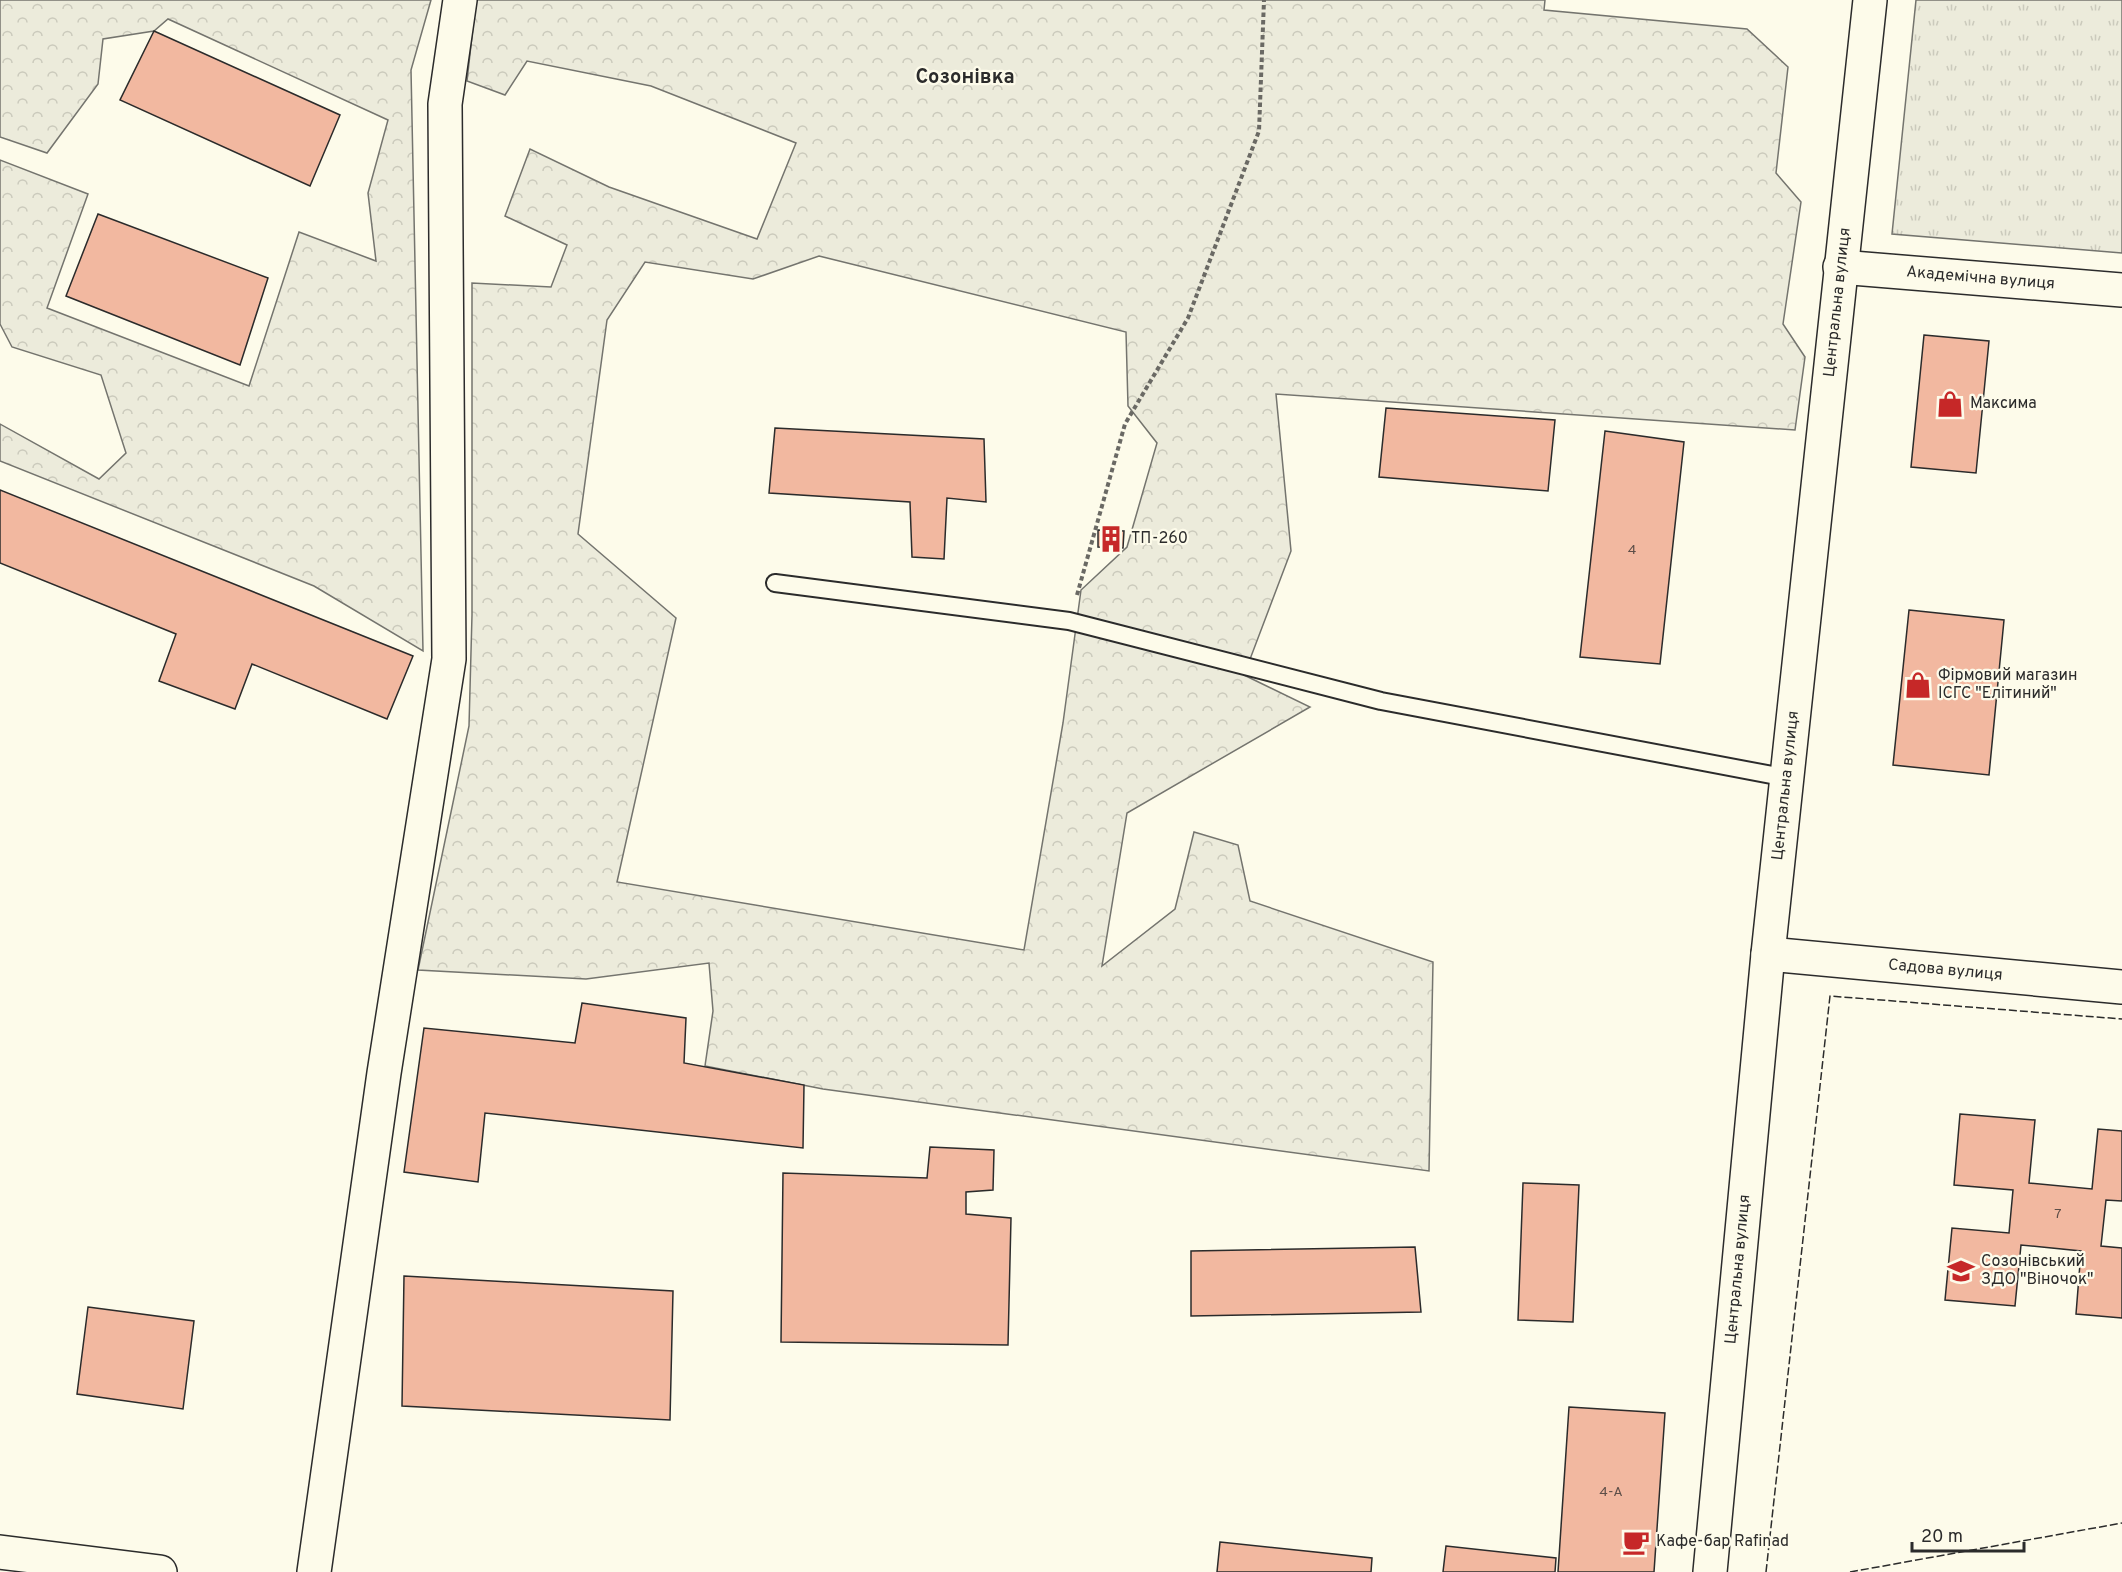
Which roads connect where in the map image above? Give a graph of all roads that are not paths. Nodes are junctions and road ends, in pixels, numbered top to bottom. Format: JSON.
{"nodes":[{"id":1,"x":460,"y":0,"type":"edge"},
{"id":2,"x":1870,"y":0,"type":"edge"},
{"id":3,"x":1840,"y":267,"type":"junction"},
{"id":4,"x":2122,"y":290,"type":"edge"},
{"id":5,"x":776,"y":583,"type":"dead end"},
{"id":6,"x":1788,"y":778,"type":"junction"},
{"id":7,"x":1768,"y":954,"type":"junction"},
{"id":8,"x":2122,"y":987,"type":"edge"},
{"id":9,"x":0,"y":1552,"type":"edge"},
{"id":10,"x":160,"y":1572,"type":"edge"},
{"id":11,"x":314,"y":1572,"type":"edge"},
{"id":12,"x":1710,"y":1572,"type":"edge"}],
"edges":[{"from":1,"to":11,"type":"street"},
{"from":2,"to":3,"type":"street","name":"Центральна вулиця"},
{"from":3,"to":4,"type":"street","name":"Академічна вулиця"},
{"from":3,"to":6,"type":"street","name":"Центральна вулиця"},
{"from":5,"to":6,"type":"lane"},
{"from":6,"to":7,"type":"street","name":"Центральна вулиця"},
{"from":7,"to":8,"type":"street","name":"Садова вулиця"},
{"from":7,"to":12,"type":"street","name":"Центральна вулиця"},
{"from":9,"to":10,"type":"street"}]}
